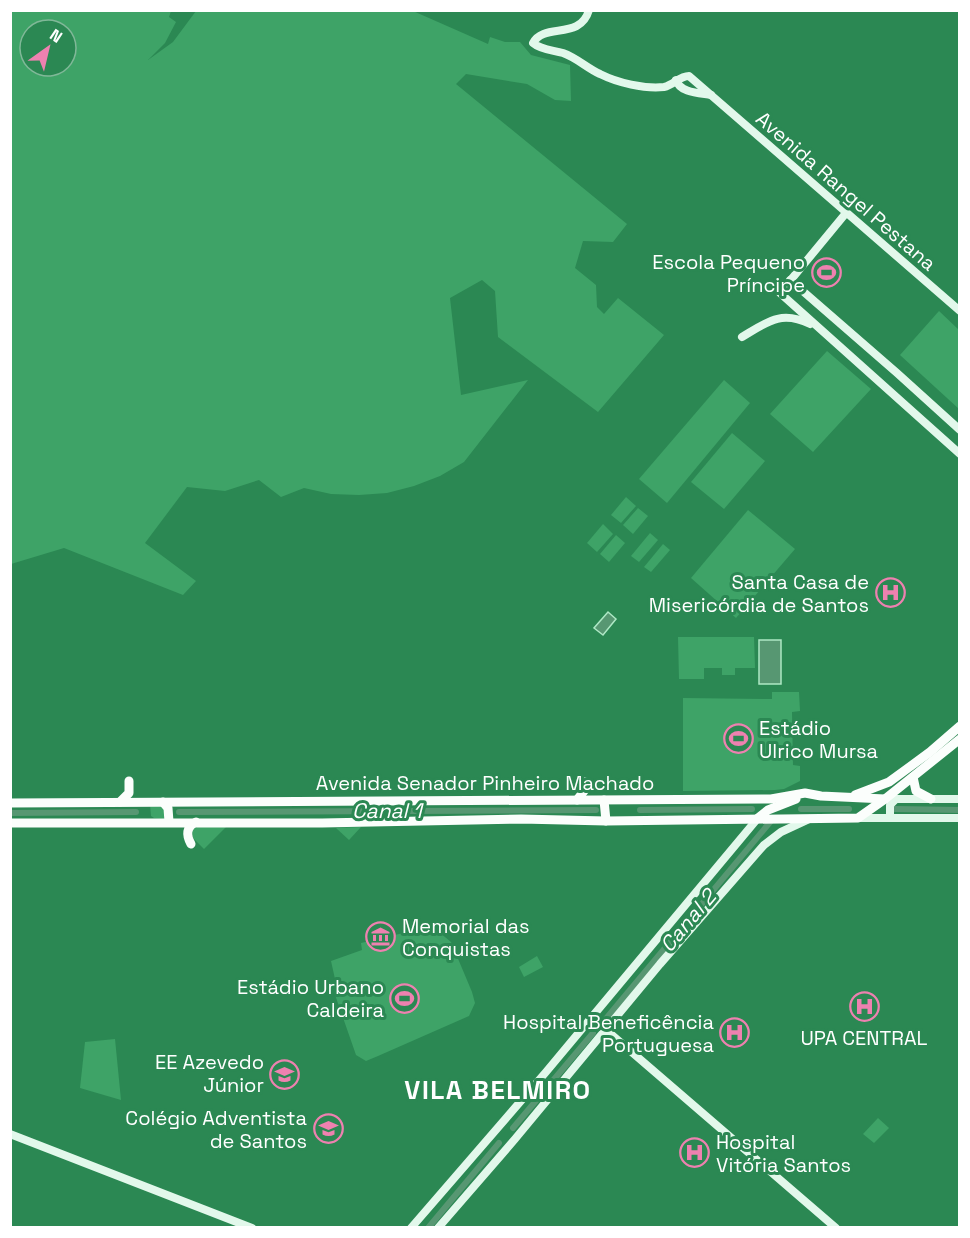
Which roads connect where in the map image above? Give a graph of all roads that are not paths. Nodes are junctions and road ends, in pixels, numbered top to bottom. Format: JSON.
{"nodes":[{"id":1,"x":589,"y":10,"type":"edge"},
{"id":2,"x":676,"y":80,"type":"junction"},
{"id":3,"x":711,"y":95,"type":"junction"},
{"id":4,"x":846,"y":213,"type":"junction"},
{"id":5,"x":785,"y":286,"type":"junction"},
{"id":6,"x":960,"y":311,"type":"edge"},
{"id":7,"x":817,"y":327,"type":"junction"},
{"id":8,"x":742,"y":337,"type":"dead end"},
{"id":9,"x":960,"y":430,"type":"edge"},
{"id":10,"x":960,"y":454,"type":"edge"},
{"id":11,"x":960,"y":726,"type":"edge"},
{"id":12,"x":960,"y":739,"type":"edge"},
{"id":13,"x":913,"y":777,"type":"junction"},
{"id":14,"x":129,"y":782,"type":"dead end"},
{"id":15,"x":585,"y":782,"type":"dead end"},
{"id":16,"x":821,"y":796,"type":"junction"},
{"id":17,"x":851,"y":797,"type":"junction"},
{"id":18,"x":802,"y":798,"type":"junction"},
{"id":19,"x":890,"y":799,"type":"junction"},
{"id":20,"x":960,"y":799,"type":"edge"},
{"id":21,"x":577,"y":800,"type":"junction"},
{"id":22,"x":604,"y":800,"type":"junction"},
{"id":23,"x":627,"y":800,"type":"junction"},
{"id":24,"x":932,"y":800,"type":"junction"},
{"id":25,"x":120,"y":802,"type":"junction"},
{"id":26,"x":145,"y":802,"type":"junction"},
{"id":27,"x":163,"y":802,"type":"junction"},
{"id":28,"x":10,"y":803,"type":"edge"},
{"id":29,"x":759,"y":818,"type":"junction"},
{"id":30,"x":799,"y":818,"type":"junction"},
{"id":31,"x":811,"y":818,"type":"junction"},
{"id":32,"x":853,"y":818,"type":"junction"},
{"id":33,"x":890,"y":818,"type":"junction"},
{"id":34,"x":960,"y":818,"type":"edge"},
{"id":35,"x":606,"y":821,"type":"junction"},
{"id":36,"x":630,"y":821,"type":"junction"},
{"id":37,"x":10,"y":822,"type":"edge"},
{"id":38,"x":156,"y":822,"type":"junction"},
{"id":39,"x":169,"y":822,"type":"junction"},
{"id":40,"x":196,"y":822,"type":"junction"},
{"id":41,"x":191,"y":844,"type":"dead end"},
{"id":42,"x":591,"y":1017,"type":"junction"},
{"id":43,"x":605,"y":1029,"type":"junction"},
{"id":44,"x":10,"y":1134,"type":"edge"},
{"id":45,"x":252,"y":1227,"type":"edge"},
{"id":46,"x":411,"y":1227,"type":"edge"},
{"id":47,"x":438,"y":1227,"type":"edge"},
{"id":48,"x":836,"y":1227,"type":"edge"}],
"edges":[{"from":1,"to":2,"type":"street"},
{"from":2,"to":3,"type":"street"},
{"from":2,"to":3,"type":"street","name":"Avenida Rangel Pestana"},
{"from":3,"to":4,"type":"street","name":"Avenida Rangel Pestana"},
{"from":4,"to":5,"type":"street"},
{"from":4,"to":6,"type":"street","name":"Avenida Rangel Pestana"},
{"from":5,"to":7,"type":"street"},
{"from":5,"to":9,"type":"street"},
{"from":7,"to":8,"type":"street"},
{"from":7,"to":10,"type":"street"},
{"from":11,"to":17,"type":"main road"},
{"from":12,"to":13,"type":"main road"},
{"from":13,"to":19,"type":"main road"},
{"from":13,"to":24,"type":"main road"},
{"from":14,"to":25,"type":"main road"},
{"from":15,"to":21,"type":"main road"},
{"from":16,"to":17,"type":"main road","name":"Avenida Senador Pinheiro Machado"},
{"from":16,"to":18,"type":"main road"},
{"from":16,"to":23,"type":"main road","name":"Avenida Senador Pinheiro Machado"},
{"from":17,"to":19,"type":"main road","name":"Avenida Senador Pinheiro Machado"},
{"from":17,"to":32,"type":"main road"},
{"from":18,"to":29,"type":"main road"},
{"from":18,"to":30,"type":"main road"},
{"from":19,"to":24,"type":"street","name":"Avenida Senador Pinheiro Machado"},
{"from":19,"to":32,"type":"main road"},
{"from":19,"to":33,"type":"street"},
{"from":20,"to":24,"type":"street","name":"Avenida Senador Pinheiro Machado"},
{"from":21,"to":22,"type":"main road","name":"Avenida Senador Pinheiro Machado"},
{"from":21,"to":27,"type":"main road","name":"Avenida Senador Pinheiro Machado"},
{"from":22,"to":23,"type":"main road","name":"Avenida Senador Pinheiro Machado"},
{"from":22,"to":35,"type":"main road"},
{"from":23,"to":36,"type":"main road"},
{"from":25,"to":26,"type":"main road","name":"Avenida Senador Pinheiro Machado"},
{"from":25,"to":28,"type":"main road","name":"Avenida Senador Pinheiro Machado"},
{"from":26,"to":27,"type":"main road","name":"Avenida Senador Pinheiro Machado"},
{"from":26,"to":38,"type":"main road"},
{"from":27,"to":39,"type":"main road"},
{"from":29,"to":30,"type":"main road","name":"Avenida Senador Pinheiro Machado"},
{"from":29,"to":36,"type":"main road","name":"Avenida Senador Pinheiro Machado"},
{"from":29,"to":42,"type":"street"},
{"from":30,"to":31,"type":"main road","name":"Avenida Senador Pinheiro Machado"},
{"from":31,"to":32,"type":"main road","name":"Avenida Senador Pinheiro Machado"},
{"from":31,"to":43,"type":"street"},
{"from":32,"to":33,"type":"street","name":"Avenida Senador Pinheiro Machado"},
{"from":33,"to":34,"type":"street","name":"Avenida Senador Pinheiro Machado"},
{"from":35,"to":36,"type":"main road","name":"Avenida Senador Pinheiro Machado"},
{"from":35,"to":40,"type":"main road","name":"Avenida Senador Pinheiro Machado"},
{"from":37,"to":38,"type":"main road","name":"Avenida Senador Pinheiro Machado"},
{"from":38,"to":39,"type":"main road","name":"Avenida Senador Pinheiro Machado"},
{"from":39,"to":40,"type":"main road","name":"Avenida Senador Pinheiro Machado"},
{"from":40,"to":41,"type":"main road"},
{"from":42,"to":43,"type":"street"},
{"from":42,"to":46,"type":"street"},
{"from":43,"to":47,"type":"street"},
{"from":43,"to":48,"type":"street"},
{"from":44,"to":45,"type":"street"}]}
